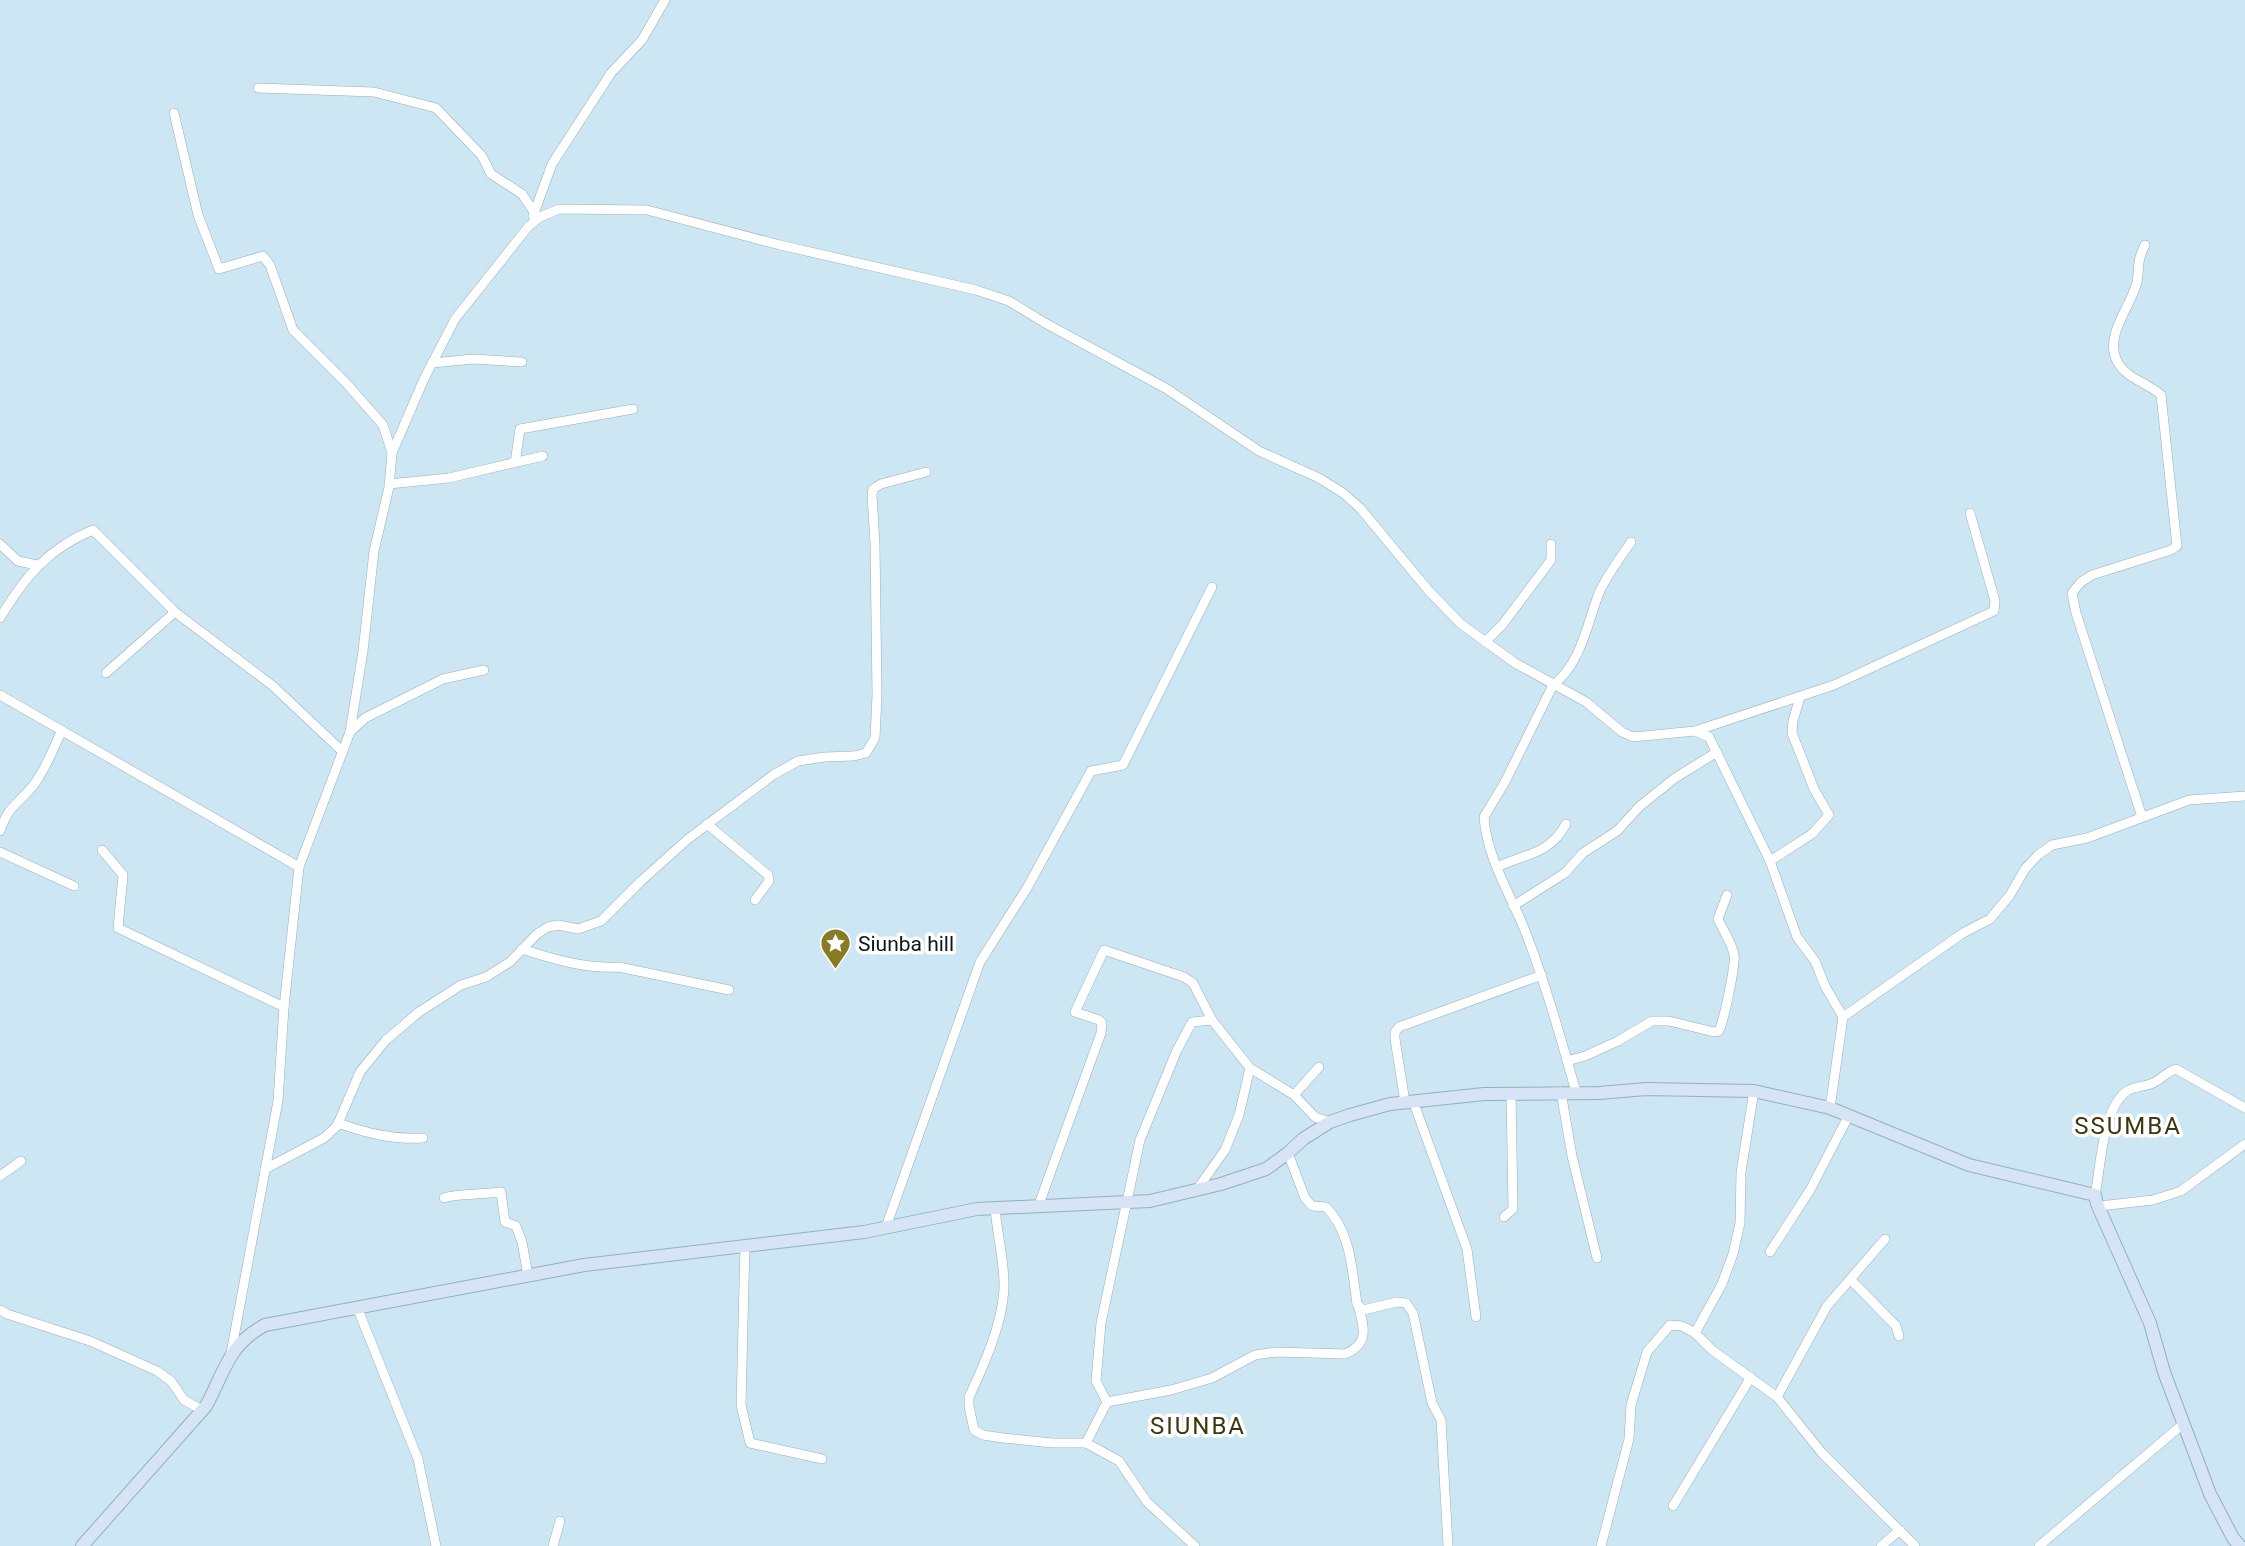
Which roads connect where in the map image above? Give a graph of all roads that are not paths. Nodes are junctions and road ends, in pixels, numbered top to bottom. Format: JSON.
{"nodes":[{"id":1,"x":665,"y":0,"type":"edge"},
{"id":2,"x":258,"y":89,"type":"dead end"},
{"id":3,"x":174,"y":113,"type":"dead end"},
{"id":4,"x":534,"y":212,"type":"junction"},
{"id":5,"x":528,"y":227,"type":"junction"},
{"id":6,"x":2145,"y":245,"type":"dead end"},
{"id":7,"x":522,"y":362,"type":"dead end"},
{"id":8,"x":432,"y":363,"type":"junction"},
{"id":9,"x":633,"y":410,"type":"dead end"},
{"id":10,"x":392,"y":453,"type":"junction"},
{"id":11,"x":543,"y":456,"type":"dead end"},
{"id":12,"x":516,"y":463,"type":"junction"},
{"id":13,"x":926,"y":472,"type":"dead end"},
{"id":14,"x":390,"y":485,"type":"junction"},
{"id":15,"x":1970,"y":513,"type":"dead end"},
{"id":16,"x":1631,"y":542,"type":"dead end"},
{"id":17,"x":0,"y":544,"type":"edge"},
{"id":18,"x":1551,"y":544,"type":"dead end"},
{"id":19,"x":37,"y":565,"type":"junction"},
{"id":20,"x":1212,"y":587,"type":"dead end"},
{"id":21,"x":175,"y":612,"type":"junction"},
{"id":22,"x":0,"y":618,"type":"edge"},
{"id":23,"x":1485,"y":642,"type":"junction"},
{"id":24,"x":484,"y":670,"type":"dead end"},
{"id":25,"x":106,"y":673,"type":"dead end"},
{"id":26,"x":1553,"y":685,"type":"junction"},
{"id":27,"x":0,"y":695,"type":"edge"},
{"id":28,"x":1800,"y":697,"type":"junction"},
{"id":29,"x":62,"y":730,"type":"junction"},
{"id":30,"x":1695,"y":731,"type":"junction"},
{"id":31,"x":350,"y":732,"type":"junction"},
{"id":32,"x":343,"y":752,"type":"junction"},
{"id":33,"x":1717,"y":752,"type":"junction"},
{"id":34,"x":2245,"y":796,"type":"edge"},
{"id":35,"x":2142,"y":817,"type":"junction"},
{"id":36,"x":707,"y":824,"type":"junction"},
{"id":37,"x":1566,"y":824,"type":"dead end"},
{"id":38,"x":0,"y":831,"type":"edge"},
{"id":39,"x":102,"y":850,"type":"dead end"},
{"id":40,"x":0,"y":852,"type":"edge"},
{"id":41,"x":1770,"y":861,"type":"junction"},
{"id":42,"x":299,"y":867,"type":"junction"},
{"id":43,"x":1497,"y":867,"type":"junction"},
{"id":44,"x":74,"y":887,"type":"dead end"},
{"id":45,"x":1727,"y":895,"type":"dead end"},
{"id":46,"x":755,"y":900,"type":"dead end"},
{"id":47,"x":1513,"y":906,"type":"junction"},
{"id":48,"x":522,"y":949,"type":"junction"},
{"id":49,"x":1542,"y":975,"type":"junction"},
{"id":50,"x":729,"y":990,"type":"dead end"},
{"id":51,"x":284,"y":1007,"type":"junction"},
{"id":52,"x":1843,"y":1017,"type":"junction"},
{"id":53,"x":1212,"y":1020,"type":"junction"},
{"id":54,"x":1567,"y":1061,"type":"junction"},
{"id":55,"x":1319,"y":1067,"type":"dead end"},
{"id":56,"x":1250,"y":1068,"type":"junction"},
{"id":57,"x":1754,"y":1091,"type":"junction"},
{"id":58,"x":1561,"y":1092,"type":"junction"},
{"id":59,"x":1576,"y":1092,"type":"junction"},
{"id":60,"x":1511,"y":1093,"type":"junction"},
{"id":61,"x":1294,"y":1095,"type":"junction"},
{"id":62,"x":1409,"y":1102,"type":"junction"},
{"id":63,"x":1830,"y":1108,"type":"junction"},
{"id":64,"x":2245,"y":1108,"type":"edge"},
{"id":65,"x":1849,"y":1115,"type":"junction"},
{"id":66,"x":1330,"y":1122,"type":"junction"},
{"id":67,"x":338,"y":1123,"type":"junction"},
{"id":68,"x":422,"y":1138,"type":"dead end"},
{"id":69,"x":2245,"y":1144,"type":"edge"},
{"id":70,"x":1288,"y":1153,"type":"junction"},
{"id":71,"x":21,"y":1161,"type":"dead end"},
{"id":72,"x":265,"y":1169,"type":"junction"},
{"id":73,"x":0,"y":1176,"type":"edge"},
{"id":74,"x":1198,"y":1188,"type":"junction"},
{"id":75,"x":444,"y":1198,"type":"dead end"},
{"id":76,"x":2098,"y":1200,"type":"junction"},
{"id":77,"x":1128,"y":1202,"type":"junction"},
{"id":78,"x":1038,"y":1207,"type":"junction"},
{"id":79,"x":995,"y":1208,"type":"junction"},
{"id":80,"x":1504,"y":1217,"type":"dead end"},
{"id":81,"x":887,"y":1227,"type":"junction"},
{"id":82,"x":1885,"y":1239,"type":"dead end"},
{"id":83,"x":745,"y":1245,"type":"junction"},
{"id":84,"x":1770,"y":1252,"type":"dead end"},
{"id":85,"x":1597,"y":1258,"type":"dead end"},
{"id":86,"x":528,"y":1275,"type":"junction"},
{"id":87,"x":1851,"y":1280,"type":"junction"},
{"id":88,"x":1358,"y":1305,"type":"junction"},
{"id":89,"x":358,"y":1307,"type":"junction"},
{"id":90,"x":0,"y":1310,"type":"edge"},
{"id":91,"x":1476,"y":1317,"type":"dead end"},
{"id":92,"x":1695,"y":1333,"type":"junction"},
{"id":93,"x":1899,"y":1336,"type":"dead end"},
{"id":94,"x":231,"y":1353,"type":"junction"},
{"id":95,"x":1751,"y":1377,"type":"junction"},
{"id":96,"x":1777,"y":1397,"type":"junction"},
{"id":97,"x":1107,"y":1402,"type":"junction"},
{"id":98,"x":202,"y":1410,"type":"junction"},
{"id":99,"x":2183,"y":1424,"type":"junction"},
{"id":100,"x":1086,"y":1443,"type":"junction"},
{"id":101,"x":821,"y":1459,"type":"dead end"},
{"id":102,"x":1673,"y":1507,"type":"dead end"},
{"id":103,"x":560,"y":1521,"type":"dead end"},
{"id":104,"x":1900,"y":1530,"type":"junction"},
{"id":105,"x":2238,"y":1545,"type":"edge"},
{"id":106,"x":82,"y":1546,"type":"edge"},
{"id":107,"x":436,"y":1546,"type":"edge"},
{"id":108,"x":553,"y":1546,"type":"edge"},
{"id":109,"x":1195,"y":1546,"type":"edge"},
{"id":110,"x":1448,"y":1546,"type":"edge"},
{"id":111,"x":1601,"y":1546,"type":"edge"},
{"id":112,"x":1881,"y":1546,"type":"edge"},
{"id":113,"x":1915,"y":1546,"type":"edge"},
{"id":114,"x":2039,"y":1546,"type":"edge"}],
"edges":[{"from":1,"to":4,"type":"street"},
{"from":2,"to":4,"type":"street"},
{"from":3,"to":10,"type":"street"},
{"from":4,"to":5,"type":"street"},
{"from":5,"to":8,"type":"street"},
{"from":5,"to":23,"type":"street"},
{"from":6,"to":35,"type":"street"},
{"from":7,"to":8,"type":"street"},
{"from":8,"to":10,"type":"street"},
{"from":9,"to":12,"type":"street"},
{"from":10,"to":14,"type":"street"},
{"from":11,"to":12,"type":"street"},
{"from":12,"to":14,"type":"street"},
{"from":13,"to":36,"type":"street"},
{"from":14,"to":31,"type":"street"},
{"from":15,"to":28,"type":"street"},
{"from":16,"to":26,"type":"street"},
{"from":17,"to":19,"type":"street"},
{"from":18,"to":23,"type":"street"},
{"from":19,"to":21,"type":"street"},
{"from":19,"to":22,"type":"street"},
{"from":20,"to":81,"type":"street"},
{"from":21,"to":25,"type":"street"},
{"from":21,"to":32,"type":"street"},
{"from":23,"to":26,"type":"street"},
{"from":24,"to":31,"type":"street"},
{"from":26,"to":30,"type":"street"},
{"from":26,"to":43,"type":"street"},
{"from":27,"to":29,"type":"street"},
{"from":28,"to":30,"type":"street"},
{"from":28,"to":41,"type":"street"},
{"from":29,"to":38,"type":"street"},
{"from":29,"to":42,"type":"street"},
{"from":30,"to":33,"type":"street"},
{"from":31,"to":32,"type":"street"},
{"from":32,"to":42,"type":"street"},
{"from":33,"to":41,"type":"street"},
{"from":33,"to":47,"type":"street"},
{"from":34,"to":35,"type":"street"},
{"from":35,"to":52,"type":"street"},
{"from":36,"to":46,"type":"street"},
{"from":36,"to":48,"type":"street"},
{"from":37,"to":43,"type":"street"},
{"from":39,"to":51,"type":"street"},
{"from":40,"to":44,"type":"street"},
{"from":41,"to":52,"type":"street"},
{"from":42,"to":51,"type":"street"},
{"from":43,"to":47,"type":"street"},
{"from":45,"to":54,"type":"street"},
{"from":47,"to":49,"type":"street"},
{"from":48,"to":50,"type":"street"},
{"from":48,"to":67,"type":"street"},
{"from":49,"to":54,"type":"street"},
{"from":49,"to":62,"type":"street"},
{"from":51,"to":72,"type":"street"},
{"from":52,"to":63,"type":"street"},
{"from":53,"to":56,"type":"street"},
{"from":53,"to":77,"type":"street"},
{"from":53,"to":78,"type":"street"},
{"from":54,"to":59,"type":"street"},
{"from":55,"to":61,"type":"street"},
{"from":56,"to":61,"type":"street"},
{"from":56,"to":74,"type":"street"},
{"from":57,"to":59,"type":"street"},
{"from":57,"to":63,"type":"street"},
{"from":57,"to":92,"type":"street"},
{"from":58,"to":59,"type":"street"},
{"from":58,"to":60,"type":"street"},
{"from":58,"to":85,"type":"street"},
{"from":60,"to":62,"type":"street"},
{"from":60,"to":80,"type":"street"},
{"from":61,"to":66,"type":"street"},
{"from":62,"to":66,"type":"street"},
{"from":62,"to":91,"type":"street"},
{"from":63,"to":65,"type":"street"},
{"from":64,"to":76,"type":"street"},
{"from":65,"to":76,"type":"street"},
{"from":65,"to":84,"type":"street"},
{"from":66,"to":70,"type":"street"},
{"from":67,"to":68,"type":"street"},
{"from":67,"to":72,"type":"street"},
{"from":69,"to":76,"type":"street"},
{"from":70,"to":74,"type":"street"},
{"from":70,"to":88,"type":"street"},
{"from":71,"to":73,"type":"street"},
{"from":72,"to":94,"type":"street"},
{"from":74,"to":77,"type":"street"},
{"from":75,"to":86,"type":"street"},
{"from":76,"to":99,"type":"street"},
{"from":77,"to":78,"type":"street"},
{"from":77,"to":97,"type":"street"},
{"from":78,"to":79,"type":"street"},
{"from":79,"to":81,"type":"street"},
{"from":79,"to":100,"type":"street"},
{"from":81,"to":83,"type":"street"},
{"from":82,"to":87,"type":"street"},
{"from":83,"to":86,"type":"street"},
{"from":83,"to":101,"type":"street"},
{"from":86,"to":89,"type":"street"},
{"from":87,"to":93,"type":"street"},
{"from":87,"to":96,"type":"street"},
{"from":88,"to":97,"type":"street"},
{"from":88,"to":110,"type":"street"},
{"from":89,"to":94,"type":"street"},
{"from":89,"to":107,"type":"street"},
{"from":90,"to":98,"type":"street"},
{"from":92,"to":95,"type":"street"},
{"from":92,"to":111,"type":"street"},
{"from":94,"to":98,"type":"street"},
{"from":95,"to":96,"type":"street"},
{"from":95,"to":102,"type":"street"},
{"from":96,"to":104,"type":"street"},
{"from":97,"to":100,"type":"street"},
{"from":98,"to":106,"type":"street"},
{"from":99,"to":105,"type":"street"},
{"from":99,"to":114,"type":"street"},
{"from":100,"to":109,"type":"street"},
{"from":103,"to":108,"type":"street"},
{"from":104,"to":112,"type":"street"},
{"from":104,"to":113,"type":"street"}]}
